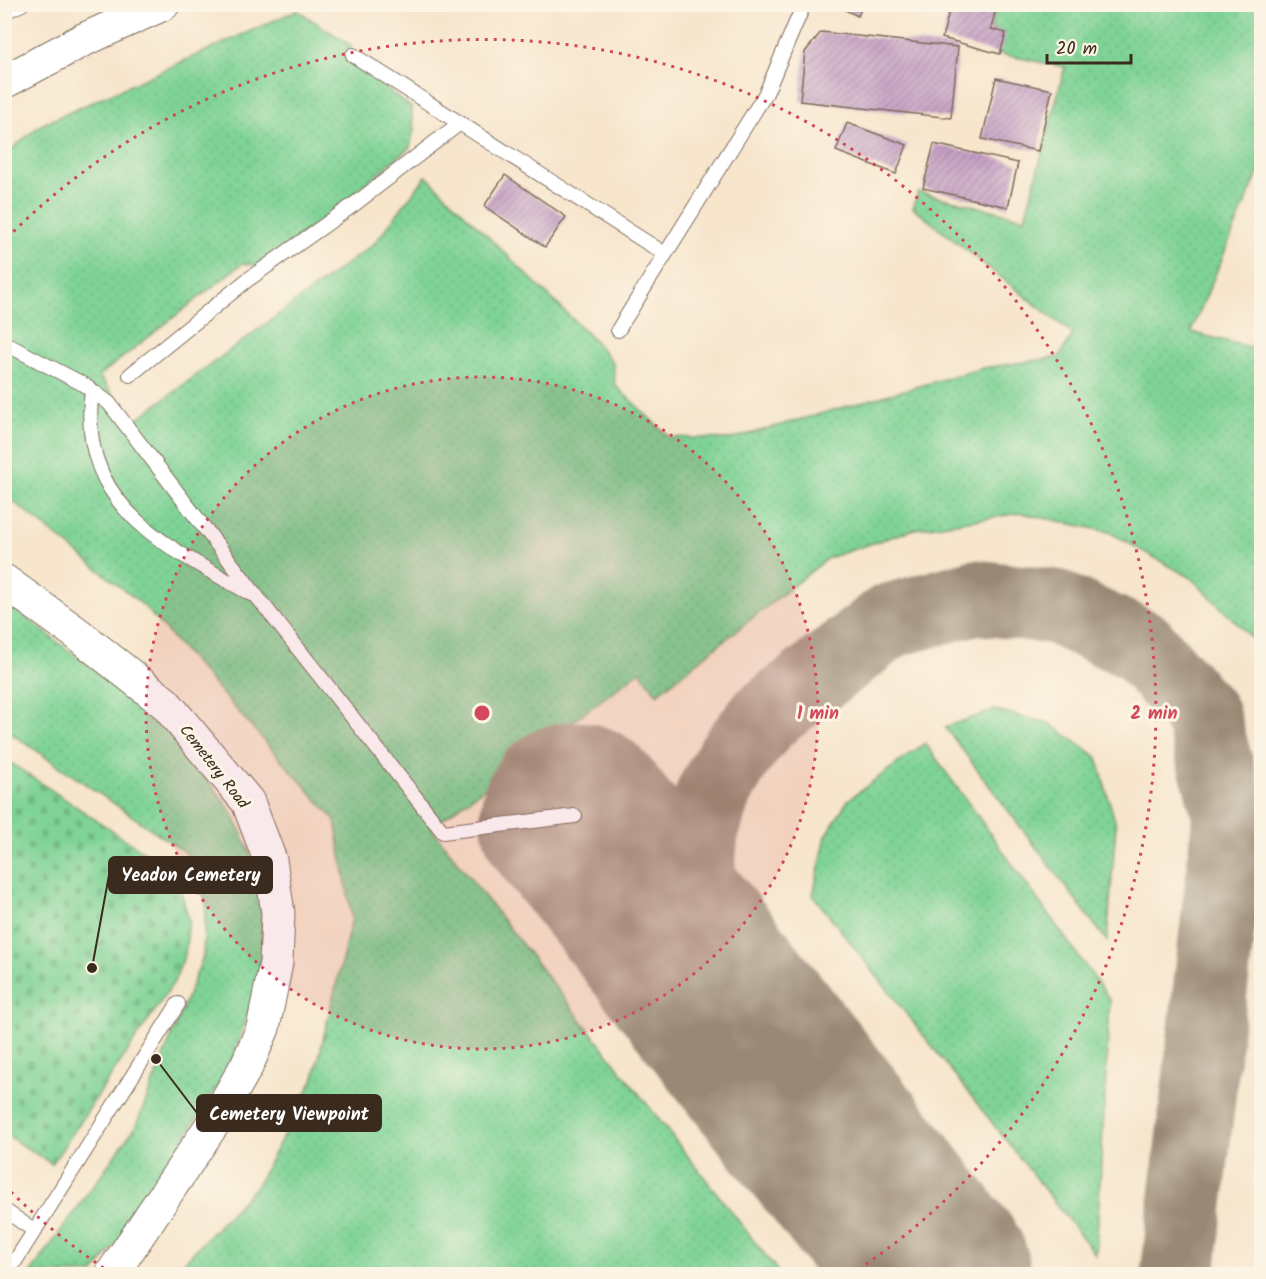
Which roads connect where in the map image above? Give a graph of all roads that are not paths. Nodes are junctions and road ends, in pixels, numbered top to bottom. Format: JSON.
{"nodes":[{"id":1,"x":22,"y":4,"type":"edge"},
{"id":2,"x":163,"y":4,"type":"edge"},
{"id":3,"x":804,"y":4,"type":"edge"},
{"id":4,"x":4,"y":12,"type":"edge"},
{"id":5,"x":353,"y":55,"type":"dead end"},
{"id":6,"x":4,"y":82,"type":"edge"},
{"id":7,"x":460,"y":123,"type":"junction"},
{"id":8,"x":665,"y":254,"type":"junction"},
{"id":9,"x":618,"y":330,"type":"dead end"},
{"id":10,"x":4,"y":342,"type":"edge"},
{"id":11,"x":130,"y":375,"type":"dead end"},
{"id":12,"x":92,"y":391,"type":"junction"},
{"id":13,"x":4,"y":581,"type":"edge"},
{"id":14,"x":258,"y":598,"type":"junction"},
{"id":15,"x":575,"y":816,"type":"dead end"},
{"id":16,"x":178,"y":1004,"type":"dead end"},
{"id":17,"x":4,"y":1210,"type":"edge"},
{"id":18,"x":34,"y":1231,"type":"junction"},
{"id":19,"x":8,"y":1275,"type":"edge"},
{"id":20,"x":112,"y":1275,"type":"edge"}],
"edges":[{"from":1,"to":4,"type":"lane"},
{"from":2,"to":6,"type":"street"},
{"from":3,"to":8,"type":"lane"},
{"from":5,"to":7,"type":"lane"},
{"from":7,"to":8,"type":"lane"},
{"from":7,"to":11,"type":"lane"},
{"from":8,"to":9,"type":"lane"},
{"from":10,"to":12,"type":"lane"},
{"from":12,"to":14,"type":"lane"},
{"from":12,"to":14,"type":"lane"},
{"from":13,"to":20,"type":"street","name":"Cemetery Road"},
{"from":14,"to":15,"type":"lane"},
{"from":16,"to":18,"type":"lane"},
{"from":17,"to":18,"type":"lane"},
{"from":18,"to":19,"type":"lane"}]}
